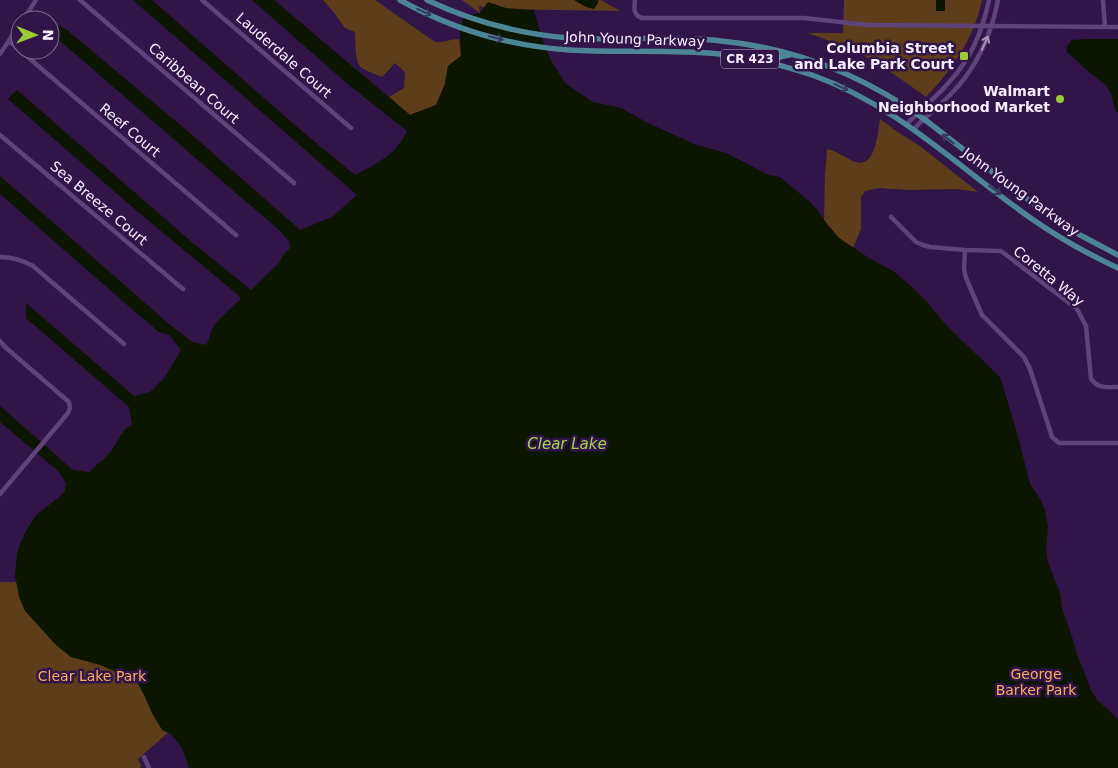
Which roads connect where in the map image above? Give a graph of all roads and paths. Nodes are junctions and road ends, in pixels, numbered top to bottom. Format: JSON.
{"nodes":[{"id":1,"x":80,"y":0,"type":"edge"},
{"id":2,"x":202,"y":0,"type":"edge"},
{"id":3,"x":400,"y":0,"type":"edge"},
{"id":4,"x":427,"y":0,"type":"edge"},
{"id":5,"x":635,"y":0,"type":"edge"},
{"id":6,"x":989,"y":0,"type":"edge"},
{"id":7,"x":998,"y":0,"type":"edge"},
{"id":8,"x":1103,"y":0,"type":"edge"},
{"id":9,"x":982,"y":26,"type":"junction"},
{"id":10,"x":992,"y":26,"type":"junction"},
{"id":11,"x":1105,"y":27,"type":"junction"},
{"id":12,"x":1118,"y":27,"type":"edge"},
{"id":13,"x":9,"y":41,"type":"joint"},
{"id":14,"x":0,"y":54,"type":"edge"},
{"id":15,"x":792,"y":54,"type":"junction"},
{"id":16,"x":771,"y":63,"type":"junction"},
{"id":17,"x":916,"y":114,"type":"junction"},
{"id":18,"x":924,"y":119,"type":"junction"},
{"id":19,"x":907,"y":124,"type":"junction"},
{"id":20,"x":352,"y":128,"type":"dead end"},
{"id":21,"x":914,"y":129,"type":"junction"},
{"id":22,"x":0,"y":135,"type":"edge"},
{"id":23,"x":294,"y":183,"type":"dead end"},
{"id":24,"x":891,"y":217,"type":"dead end"},
{"id":25,"x":236,"y":235,"type":"dead end"},
{"id":26,"x":965,"y":250,"type":"junction"},
{"id":27,"x":1118,"y":255,"type":"edge"},
{"id":28,"x":0,"y":257,"type":"edge"},
{"id":29,"x":1118,"y":268,"type":"edge"},
{"id":30,"x":183,"y":289,"type":"dead end"},
{"id":31,"x":0,"y":341,"type":"edge"},
{"id":32,"x":124,"y":344,"type":"dead end"},
{"id":33,"x":1118,"y":387,"type":"edge"},
{"id":34,"x":1118,"y":444,"type":"edge"},
{"id":35,"x":0,"y":494,"type":"edge"},
{"id":36,"x":144,"y":757,"type":"dead end"},
{"id":37,"x":149,"y":768,"type":"edge"}],
"edges":[{"from":1,"to":23,"type":"street","name":"Caribbean Court"},
{"from":2,"to":20,"type":"street","name":"Lauderdale Court"},
{"from":3,"to":16,"type":"main road","name":"John Young Parkway","number":"CR 423","one_way":true},
{"from":4,"to":15,"type":"main road","name":"John Young Parkway","number":"CR 423"},
{"from":5,"to":9,"type":"street"},
{"from":6,"to":9,"type":"street"},
{"from":7,"to":10,"type":"street"},
{"from":8,"to":11,"type":"street"},
{"from":9,"to":10,"type":"street"},
{"from":9,"to":17,"type":"street"},
{"from":10,"to":11,"type":"street"},
{"from":18,"to":10,"type":"street","one_way":true},
{"from":11,"to":12,"type":"street"},
{"from":13,"to":14,"type":"street"},
{"from":13,"to":25,"type":"street","name":"Reef Court"},
{"from":15,"to":16,"type":"main road"},
{"from":15,"to":17,"type":"main road","name":"John Young Parkway","number":"CR 423"},
{"from":16,"to":19,"type":"main road","name":"John Young Parkway","number":"CR 423","one_way":true},
{"from":17,"to":18,"type":"main road","name":"John Young Parkway","number":"CR 423"},
{"from":17,"to":19,"type":"street"},
{"from":18,"to":21,"type":"street"},
{"from":27,"to":18,"type":"main road","name":"John Young Parkway","number":"CR 423","one_way":true},
{"from":19,"to":21,"type":"main road","name":"John Young Parkway","number":"CR 423"},
{"from":21,"to":29,"type":"main road","name":"John Young Parkway","number":"CR 423","one_way":true},
{"from":22,"to":30,"type":"street","name":"Sea Breeze Court"},
{"from":24,"to":26,"type":"street","name":"Coretta Way"},
{"from":26,"to":33,"type":"street","name":"Coretta Way"},
{"from":26,"to":34,"type":"street"},
{"from":28,"to":32,"type":"street"},
{"from":31,"to":35,"type":"street"},
{"from":36,"to":37,"type":"street"}]}
